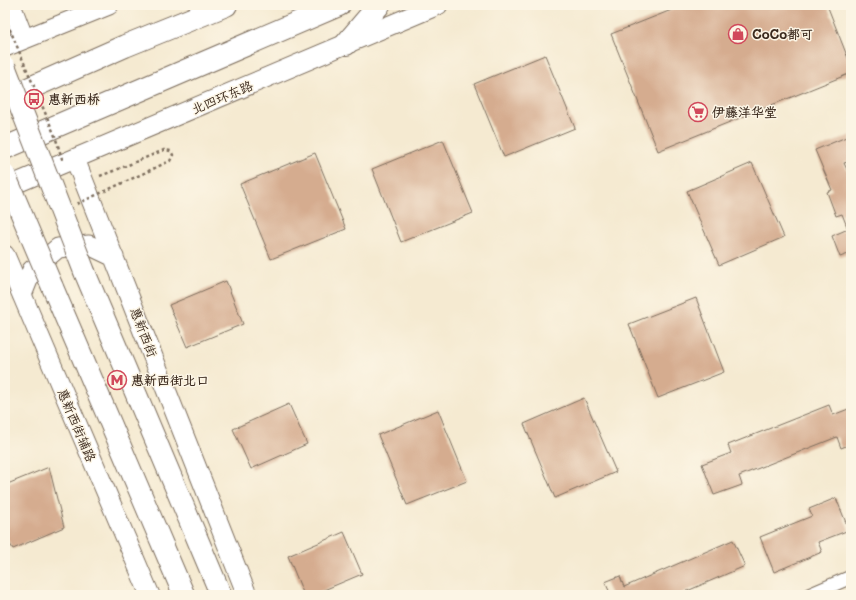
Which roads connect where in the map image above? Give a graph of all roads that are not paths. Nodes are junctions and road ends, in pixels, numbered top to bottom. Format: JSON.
{"nodes":[{"id":1,"x":11,"y":5,"type":"edge"},
{"id":2,"x":109,"y":5,"type":"edge"},
{"id":3,"x":226,"y":5,"type":"edge"},
{"id":4,"x":339,"y":5,"type":"edge"},
{"id":5,"x":378,"y":5,"type":"edge"},
{"id":6,"x":438,"y":5,"type":"edge"},
{"id":7,"x":24,"y":39,"type":"junction"},
{"id":8,"x":346,"y":44,"type":"junction"},
{"id":9,"x":5,"y":47,"type":"edge"},
{"id":10,"x":5,"y":67,"type":"edge"},
{"id":11,"x":5,"y":99,"type":"edge"},
{"id":12,"x":5,"y":148,"type":"edge"},
{"id":13,"x":69,"y":163,"type":"junction"},
{"id":14,"x":5,"y":175,"type":"edge"},
{"id":15,"x":5,"y":188,"type":"edge"},
{"id":16,"x":5,"y":255,"type":"edge"},
{"id":17,"x":114,"y":257,"type":"junction"},
{"id":18,"x":22,"y":295,"type":"junction"},
{"id":19,"x":851,"y":577,"type":"edge"},
{"id":20,"x":150,"y":595,"type":"edge"},
{"id":21,"x":184,"y":595,"type":"edge"},
{"id":22,"x":221,"y":595,"type":"edge"},
{"id":23,"x":247,"y":595,"type":"edge"},
{"id":24,"x":809,"y":595,"type":"edge"}],
"edges":[{"from":1,"to":7,"type":"street"},
{"from":2,"to":7,"type":"street"},
{"from":3,"to":11,"type":"highway"},
{"from":4,"to":12,"type":"highway"},
{"from":5,"to":8,"type":"highway"},
{"from":6,"to":8,"type":"street","name":"北四环东路"},
{"from":7,"to":9,"type":"street"},
{"from":8,"to":13,"type":"street","name":"北四环东路"},
{"from":10,"to":22,"type":"main road","bridge":true},
{"from":13,"to":15,"type":"street","name":"北四环东路"},
{"from":13,"to":17,"type":"street","name":"惠新西街"},
{"from":14,"to":21,"type":"main road","bridge":true},
{"from":16,"to":18,"type":"street","name":"惠新西街辅路"},
{"from":17,"to":18,"type":"street"},
{"from":17,"to":23,"type":"street","name":"惠新西街"},
{"from":18,"to":20,"type":"street","name":"惠新西街辅路"},
{"from":19,"to":24,"type":"street"}]}
